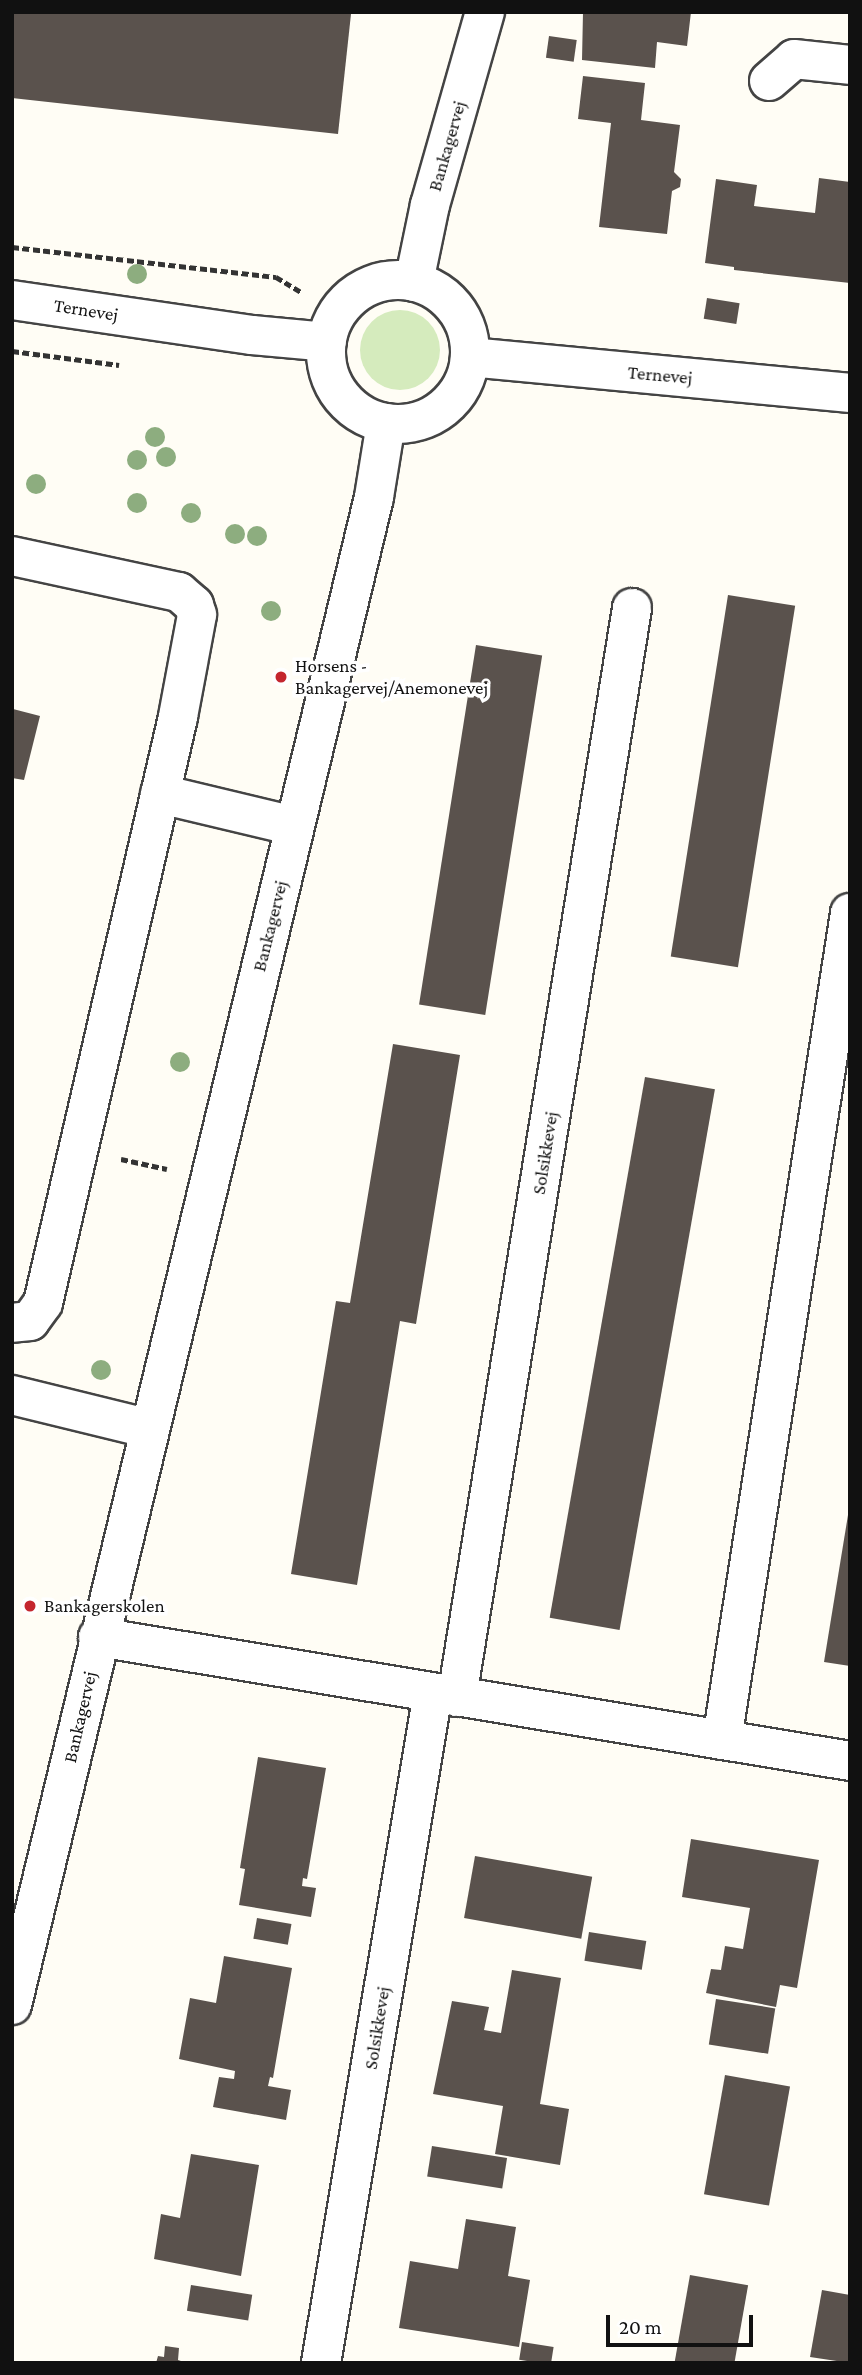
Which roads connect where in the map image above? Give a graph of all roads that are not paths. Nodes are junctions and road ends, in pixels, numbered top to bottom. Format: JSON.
{"nodes":[{"id":1,"x":485,"y":12,"type":"edge"},
{"id":2,"x":850,"y":65,"type":"edge"},
{"id":3,"x":769,"y":82,"type":"dead end"},
{"id":4,"x":414,"y":282,"type":"junction"},
{"id":5,"x":12,"y":300,"type":"edge"},
{"id":6,"x":332,"y":328,"type":"junction"},
{"id":7,"x":470,"y":357,"type":"junction"},
{"id":8,"x":850,"y":393,"type":"edge"},
{"id":9,"x":386,"y":423,"type":"junction"},
{"id":10,"x":12,"y":556,"type":"edge"},
{"id":11,"x":632,"y":608,"type":"dead end"},
{"id":12,"x":160,"y":794,"type":"junction"},
{"id":13,"x":294,"y":826,"type":"junction"},
{"id":14,"x":850,"y":913,"type":"edge"},
{"id":15,"x":12,"y":1323,"type":"edge"},
{"id":16,"x":12,"y":1395,"type":"edge"},
{"id":17,"x":150,"y":1429,"type":"junction"},
{"id":18,"x":98,"y":1637,"type":"junction"},
{"id":19,"x":445,"y":1695,"type":"junction"},
{"id":20,"x":722,"y":1740,"type":"junction"},
{"id":21,"x":850,"y":1761,"type":"edge"},
{"id":22,"x":12,"y":2005,"type":"edge"},
{"id":23,"x":321,"y":2363,"type":"edge"}],
"edges":[{"from":1,"to":4,"type":"street","name":"Bankagervej"},
{"from":2,"to":3,"type":"street"},
{"from":4,"to":6,"type":"street"},
{"from":4,"to":7,"type":"street"},
{"from":5,"to":6,"type":"street","name":"Ternevej"},
{"from":6,"to":9,"type":"street"},
{"from":7,"to":8,"type":"street","name":"Ternevej"},
{"from":7,"to":9,"type":"street"},
{"from":9,"to":13,"type":"street","name":"Bankagervej"},
{"from":10,"to":12,"type":"street"},
{"from":11,"to":19,"type":"street","name":"Solsikkevej"},
{"from":12,"to":13,"type":"street"},
{"from":12,"to":15,"type":"street"},
{"from":13,"to":17,"type":"street","name":"Bankagervej"},
{"from":14,"to":20,"type":"street"},
{"from":16,"to":17,"type":"street"},
{"from":17,"to":18,"type":"street","name":"Bankagervej"},
{"from":18,"to":19,"type":"street"},
{"from":18,"to":22,"type":"street","name":"Bankagervej"},
{"from":19,"to":20,"type":"street"},
{"from":19,"to":23,"type":"street","name":"Solsikkevej"},
{"from":20,"to":21,"type":"street"}]}
